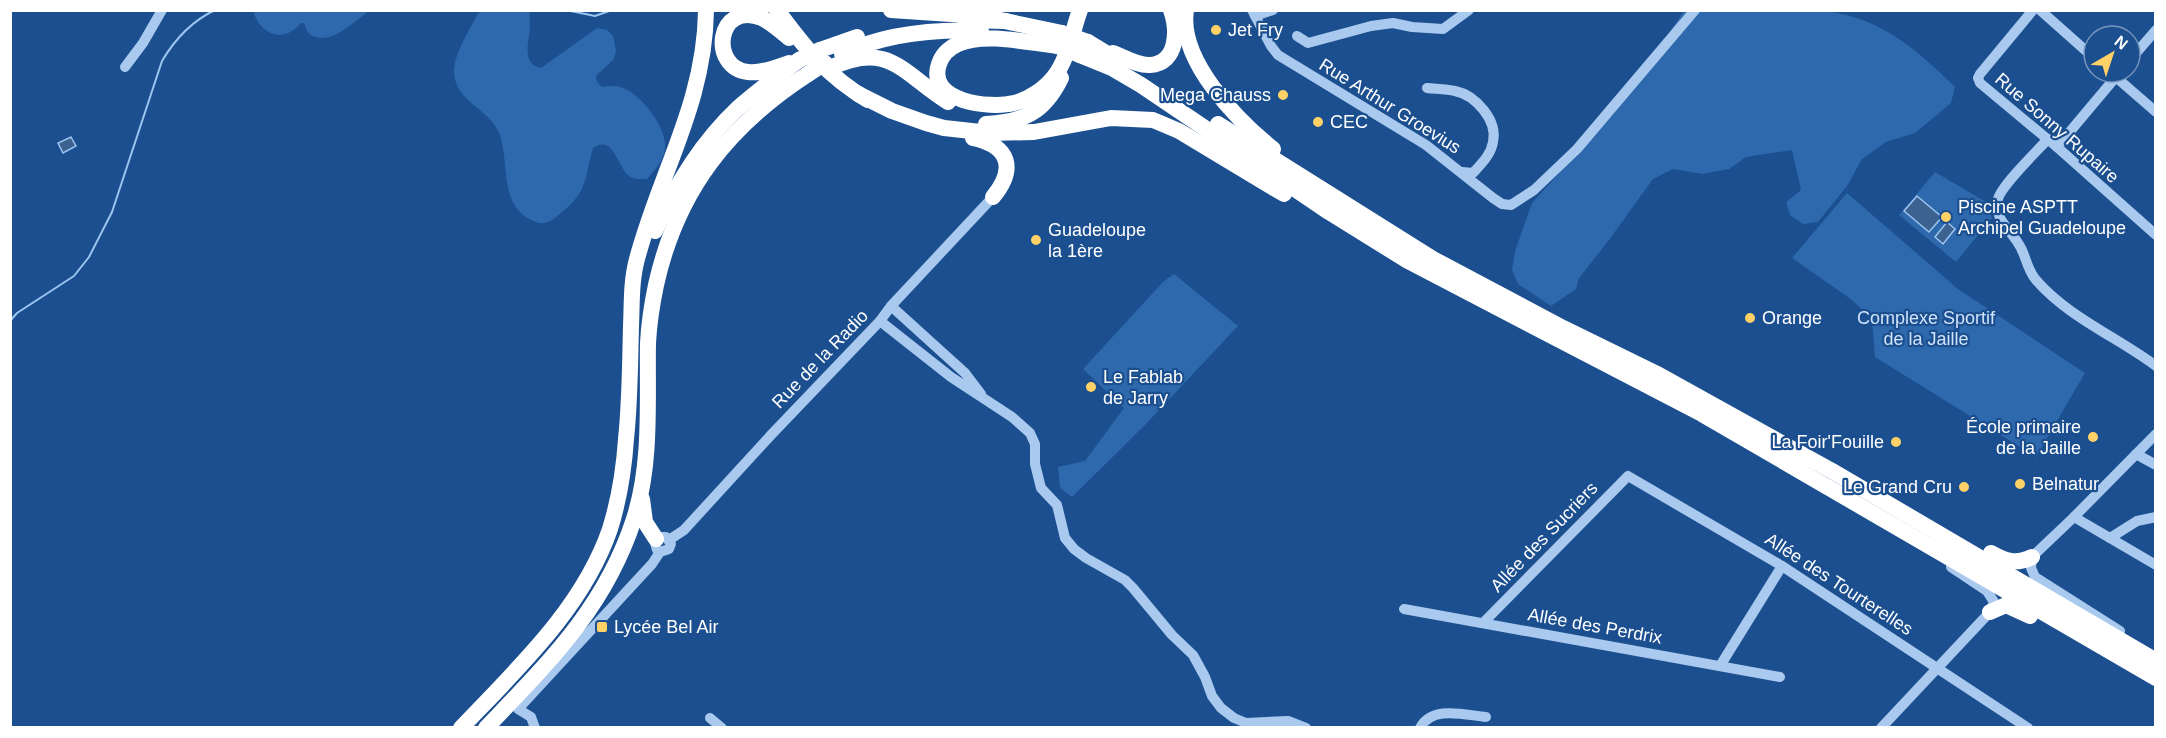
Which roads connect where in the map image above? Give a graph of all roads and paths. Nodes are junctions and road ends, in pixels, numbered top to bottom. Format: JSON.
{"nodes":[{"id":1,"x":162,"y":10,"type":"edge"},
{"id":2,"x":706,"y":10,"type":"edge"},
{"id":3,"x":777,"y":10,"type":"edge"},
{"id":4,"x":891,"y":10,"type":"edge"},
{"id":5,"x":1080,"y":10,"type":"edge"},
{"id":6,"x":1088,"y":10,"type":"edge"},
{"id":7,"x":1171,"y":10,"type":"edge"},
{"id":8,"x":1186,"y":10,"type":"edge"},
{"id":9,"x":1273,"y":10,"type":"edge"},
{"id":10,"x":1469,"y":10,"type":"edge"},
{"id":11,"x":1695,"y":10,"type":"edge"},
{"id":12,"x":2033,"y":10,"type":"edge"},
{"id":13,"x":2040,"y":10,"type":"edge"},
{"id":14,"x":1253,"y":13,"type":"edge"},
{"id":15,"x":1006,"y":21,"type":"junction"},
{"id":16,"x":2156,"y":30,"type":"edge"},
{"id":17,"x":1298,"y":36,"type":"dead end"},
{"id":18,"x":1060,"y":40,"type":"junction"},
{"id":19,"x":2142,"y":46,"type":"edge"},
{"id":20,"x":2082,"y":47,"type":"edge"},
{"id":21,"x":1084,"y":49,"type":"junction"},
{"id":22,"x":816,"y":64,"type":"junction"},
{"id":23,"x":125,"y":67,"type":"dead end"},
{"id":24,"x":1062,"y":76,"type":"junction"},
{"id":25,"x":2107,"y":84,"type":"edge"},
{"id":26,"x":2126,"y":84,"type":"edge"},
{"id":27,"x":1427,"y":88,"type":"dead end"},
{"id":28,"x":858,"y":94,"type":"junction"},
{"id":29,"x":2156,"y":112,"type":"edge"},
{"id":30,"x":2048,"y":139,"type":"junction"},
{"id":31,"x":2058,"y":147,"type":"junction"},
{"id":32,"x":1461,"y":172,"type":"junction"},
{"id":33,"x":993,"y":197,"type":"joint"},
{"id":34,"x":1379,"y":225,"type":"junction"},
{"id":35,"x":2156,"y":235,"type":"edge"},
{"id":36,"x":891,"y":306,"type":"junction"},
{"id":37,"x":631,"y":318,"type":"junction"},
{"id":38,"x":880,"y":321,"type":"junction"},
{"id":39,"x":1570,"y":346,"type":"junction"},
{"id":40,"x":2156,"y":366,"type":"edge"},
{"id":41,"x":988,"y":403,"type":"junction"},
{"id":42,"x":2156,"y":434,"type":"edge"},
{"id":43,"x":2136,"y":454,"type":"junction"},
{"id":44,"x":2156,"y":465,"type":"edge"},
{"id":45,"x":1628,"y":476,"type":"joint"},
{"id":46,"x":641,"y":490,"type":"junction"},
{"id":47,"x":1861,"y":507,"type":"junction"},
{"id":48,"x":1893,"y":507,"type":"junction"},
{"id":49,"x":2074,"y":517,"type":"junction"},
{"id":50,"x":2156,"y":517,"type":"edge"},
{"id":51,"x":2110,"y":538,"type":"junction"},
{"id":52,"x":662,"y":544,"type":"junction"},
{"id":53,"x":2032,"y":557,"type":"junction"},
{"id":54,"x":2156,"y":565,"type":"edge"},
{"id":55,"x":1782,"y":566,"type":"junction"},
{"id":56,"x":1404,"y":609,"type":"dead end"},
{"id":57,"x":1990,"y":612,"type":"junction"},
{"id":58,"x":1484,"y":622,"type":"junction"},
{"id":59,"x":2156,"y":654,"type":"edge"},
{"id":60,"x":2156,"y":661,"type":"edge"},
{"id":61,"x":1720,"y":666,"type":"junction"},
{"id":62,"x":1937,"y":669,"type":"junction"},
{"id":63,"x":1780,"y":677,"type":"dead end"},
{"id":64,"x":2156,"y":679,"type":"edge"},
{"id":65,"x":534,"y":693,"type":"junction"},
{"id":66,"x":518,"y":709,"type":"junction"},
{"id":67,"x":1486,"y":717,"type":"dead end"},
{"id":68,"x":710,"y":718,"type":"dead end"},
{"id":69,"x":2026,"y":727,"type":"edge"},
{"id":70,"x":461,"y":728,"type":"edge"},
{"id":71,"x":486,"y":728,"type":"edge"},
{"id":72,"x":499,"y":728,"type":"edge"},
{"id":73,"x":536,"y":728,"type":"edge"},
{"id":74,"x":722,"y":728,"type":"edge"},
{"id":75,"x":1306,"y":728,"type":"edge"},
{"id":76,"x":1420,"y":728,"type":"edge"},
{"id":77,"x":1881,"y":728,"type":"edge"}],
"edges":[{"from":1,"to":23,"type":"street"},
{"from":2,"to":37,"type":"highway"},
{"from":3,"to":22,"type":"highway"},
{"from":4,"to":15,"type":"highway"},
{"from":5,"to":18,"type":"highway"},
{"from":6,"to":24,"type":"highway"},
{"from":7,"to":21,"type":"highway"},
{"from":8,"to":34,"type":"highway"},
{"from":9,"to":14,"type":"street"},
{"from":10,"to":17,"type":"street"},
{"from":11,"to":32,"type":"street","name":"Rue Arthur Groevius"},
{"from":12,"to":30,"type":"street","name":"Rue Sonny Rupaire"},
{"from":13,"to":20,"type":"street"},
{"from":14,"to":32,"type":"street","name":"Rue Arthur Groevius"},
{"from":15,"to":18,"type":"highway"},
{"from":15,"to":22,"type":"highway"},
{"from":16,"to":19,"type":"street"},
{"from":18,"to":21,"type":"highway","bridge":true},
{"from":18,"to":22,"type":"highway"},
{"from":21,"to":34,"type":"highway"},
{"from":21,"to":39,"type":"highway"},
{"from":22,"to":22,"type":"highway"},
{"from":22,"to":24,"type":"highway"},
{"from":22,"to":28,"type":"highway"},
{"from":22,"to":37,"type":"highway"},
{"from":22,"to":46,"type":"highway"},
{"from":24,"to":28,"type":"highway"},
{"from":25,"to":31,"type":"street"},
{"from":26,"to":29,"type":"street"},
{"from":27,"to":32,"type":"street"},
{"from":28,"to":33,"type":"highway"},
{"from":28,"to":39,"type":"highway"},
{"from":30,"to":31,"type":"street","name":"Rue Sonny Rupaire"},
{"from":30,"to":40,"type":"street"},
{"from":31,"to":35,"type":"street","name":"Rue Sonny Rupaire"},
{"from":33,"to":36,"type":"street","name":"Rue de la Radio"},
{"from":34,"to":48,"type":"highway"},
{"from":36,"to":38,"type":"street","name":"Rue de la Radio"},
{"from":36,"to":41,"type":"street"},
{"from":37,"to":70,"type":"highway"},
{"from":38,"to":41,"type":"street"},
{"from":38,"to":52,"type":"street","name":"Rue de la Radio"},
{"from":39,"to":47,"type":"highway"},
{"from":41,"to":75,"type":"street"},
{"from":42,"to":43,"type":"street"},
{"from":43,"to":44,"type":"street"},
{"from":43,"to":49,"type":"street"},
{"from":45,"to":55,"type":"street","name":"Allée des Tourterelles"},
{"from":45,"to":58,"type":"street","name":"Allée des Sucriers"},
{"from":46,"to":52,"type":"highway"},
{"from":46,"to":71,"type":"highway"},
{"from":47,"to":57,"type":"street"},
{"from":47,"to":64,"type":"highway"},
{"from":48,"to":53,"type":"highway"},
{"from":48,"to":60,"type":"highway"},
{"from":49,"to":51,"type":"street"},
{"from":49,"to":53,"type":"street"},
{"from":50,"to":51,"type":"street"},
{"from":51,"to":54,"type":"street"},
{"from":52,"to":65,"type":"street","name":"Rue de la Radio"},
{"from":53,"to":59,"type":"street"},
{"from":55,"to":61,"type":"street"},
{"from":55,"to":62,"type":"street","name":"Allée des Tourterelles"},
{"from":56,"to":58,"type":"street","name":"Allée des Perdrix"},
{"from":57,"to":62,"type":"street"},
{"from":57,"to":64,"type":"highway"},
{"from":58,"to":61,"type":"street","name":"Allée des Perdrix"},
{"from":61,"to":63,"type":"street","name":"Allée des Perdrix"},
{"from":62,"to":69,"type":"street","name":"Allée des Tourterelles"},
{"from":62,"to":77,"type":"street"},
{"from":65,"to":66,"type":"street","name":"Rue de la Radio"},
{"from":65,"to":73,"type":"street"},
{"from":66,"to":72,"type":"highway"},
{"from":66,"to":73,"type":"street"},
{"from":67,"to":76,"type":"street"},
{"from":68,"to":74,"type":"street"}]}
